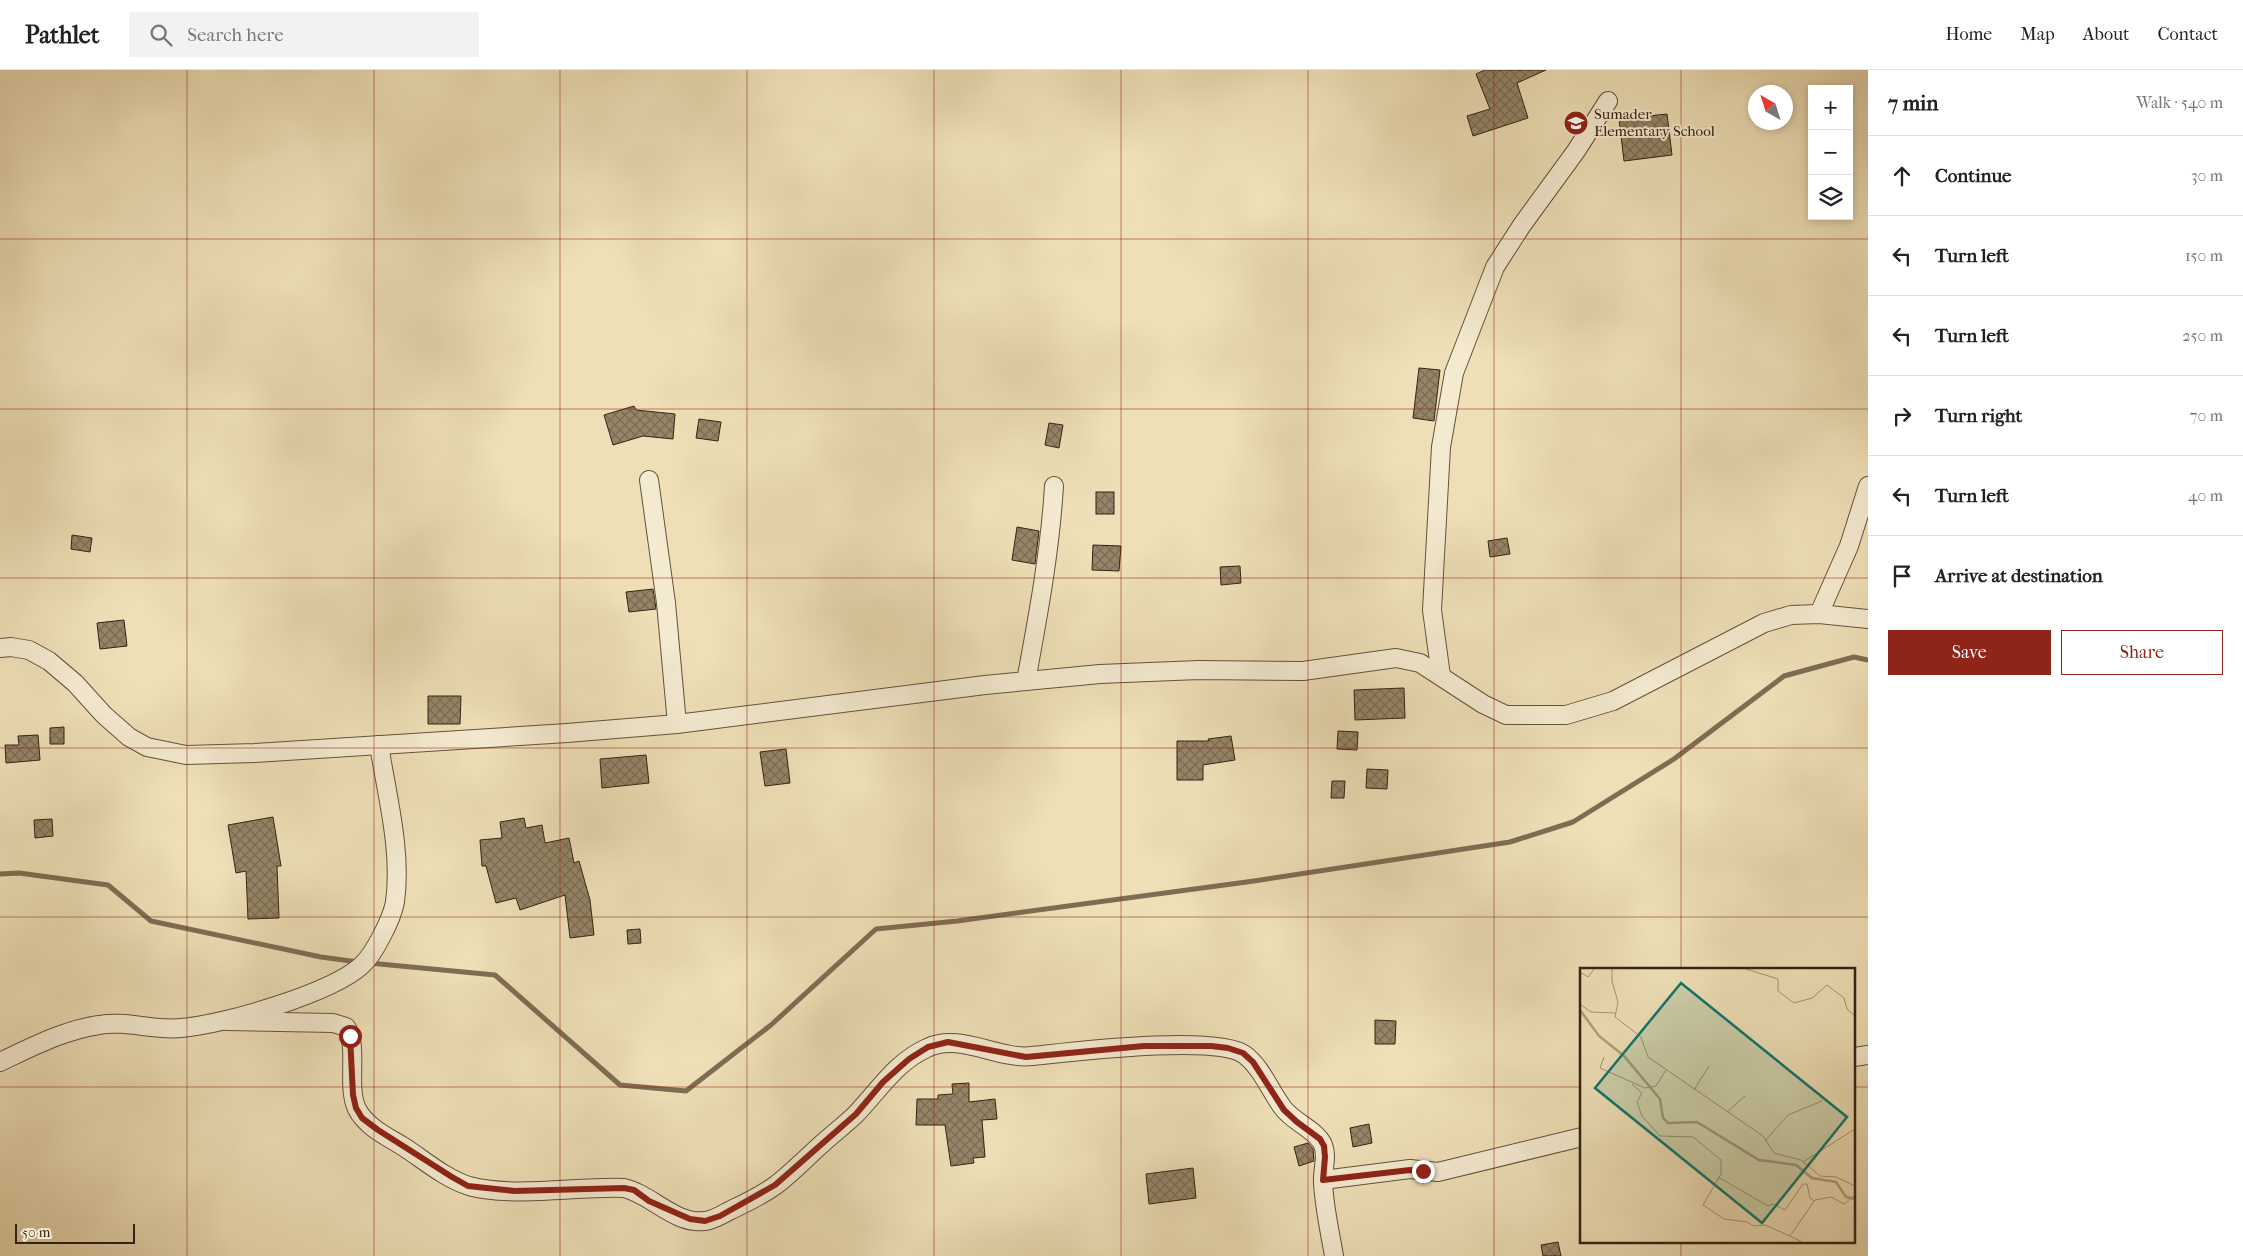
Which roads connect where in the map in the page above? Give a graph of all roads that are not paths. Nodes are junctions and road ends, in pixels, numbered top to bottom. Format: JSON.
{"nodes":[{"id":1,"x":1608,"y":101,"type":"dead end"},
{"id":2,"x":649,"y":480,"type":"dead end"},
{"id":3,"x":1054,"y":486,"type":"dead end"},
{"id":4,"x":1868,"y":486,"type":"edge"},
{"id":5,"x":1819,"y":614,"type":"junction"},
{"id":6,"x":1868,"y":619,"type":"edge"},
{"id":7,"x":0,"y":648,"type":"edge"},
{"id":8,"x":1441,"y":676,"type":"junction"},
{"id":9,"x":1026,"y":681,"type":"junction"},
{"id":10,"x":677,"y":724,"type":"junction"},
{"id":11,"x":380,"y":745,"type":"junction"},
{"id":12,"x":226,"y":1021,"type":"junction"},
{"id":13,"x":0,"y":1062,"type":"edge"},
{"id":14,"x":1580,"y":1137,"type":"edge"},
{"id":15,"x":1323,"y":1180,"type":"junction"},
{"id":16,"x":1334,"y":1256,"type":"edge"}],
"edges":[{"from":1,"to":8,"type":"street"},
{"from":2,"to":10,"type":"street"},
{"from":3,"to":9,"type":"street"},
{"from":4,"to":5,"type":"street"},
{"from":5,"to":6,"type":"street"},
{"from":5,"to":8,"type":"street"},
{"from":7,"to":11,"type":"street"},
{"from":8,"to":9,"type":"street"},
{"from":9,"to":10,"type":"street"},
{"from":10,"to":11,"type":"street"},
{"from":11,"to":12,"type":"street"},
{"from":12,"to":13,"type":"street"},
{"from":12,"to":15,"type":"street"},
{"from":14,"to":15,"type":"street"},
{"from":15,"to":16,"type":"street"}]}
